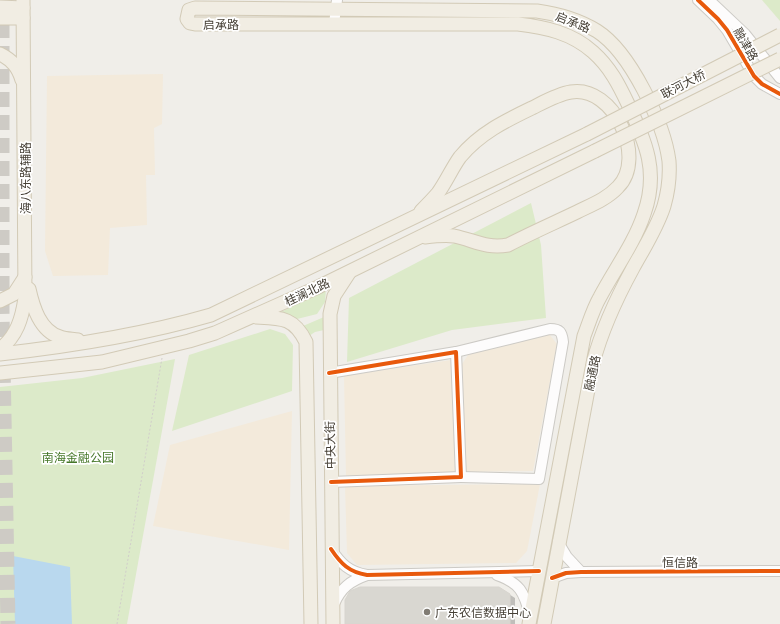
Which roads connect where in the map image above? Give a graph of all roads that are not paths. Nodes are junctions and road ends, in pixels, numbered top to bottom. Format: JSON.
{"nodes":[{"id":1,"x":698,"y":0,"type":"edge"},
{"id":2,"x":709,"y":0,"type":"edge"},
{"id":3,"x":339,"y":5,"type":"edge"},
{"id":4,"x":0,"y":8,"type":"edge"},
{"id":5,"x":23,"y":9,"type":"edge"},
{"id":6,"x":0,"y":18,"type":"edge"},
{"id":7,"x":337,"y":24,"type":"junction"},
{"id":8,"x":780,"y":35,"type":"edge"},
{"id":9,"x":0,"y":54,"type":"edge"},
{"id":10,"x":780,"y":59,"type":"edge"},
{"id":11,"x":780,"y":78,"type":"edge"},
{"id":12,"x":24,"y":87,"type":"junction"},
{"id":13,"x":780,"y":94,"type":"edge"},
{"id":14,"x":587,"y":134,"type":"joint"},
{"id":15,"x":662,"y":135,"type":"joint"},
{"id":16,"x":646,"y":145,"type":"joint"},
{"id":17,"x":595,"y":151,"type":"joint"},
{"id":18,"x":414,"y":218,"type":"junction"},
{"id":19,"x":420,"y":237,"type":"junction"},
{"id":20,"x":351,"y":271,"type":"junction"},
{"id":21,"x":26,"y":276,"type":"junction"},
{"id":22,"x":0,"y":301,"type":"edge"},
{"id":23,"x":252,"y":317,"type":"junction"},
{"id":24,"x":93,"y":342,"type":"junction"},
{"id":25,"x":0,"y":349,"type":"edge"},
{"id":26,"x":456,"y":352,"type":"junction"},
{"id":27,"x":0,"y":354,"type":"edge"},
{"id":28,"x":0,"y":360,"type":"edge"},
{"id":29,"x":19,"y":371,"type":"junction"},
{"id":30,"x":0,"y":373,"type":"edge"},
{"id":31,"x":329,"y":373,"type":"junction"},
{"id":32,"x":461,"y":477,"type":"junction"},
{"id":33,"x":331,"y":482,"type":"junction"},
{"id":34,"x":558,"y":542,"type":"junction"},
{"id":35,"x":331,"y":549,"type":"junction"},
{"id":36,"x":539,"y":571,"type":"junction"},
{"id":37,"x":780,"y":571,"type":"edge"},
{"id":38,"x":581,"y":572,"type":"junction"},
{"id":39,"x":493,"y":573,"type":"junction"},
{"id":40,"x":367,"y":576,"type":"junction"},
{"id":41,"x":552,"y":578,"type":"junction"},
{"id":42,"x":332,"y":607,"type":"junction"},
{"id":43,"x":530,"y":620,"type":"edge"},
{"id":44,"x":311,"y":624,"type":"edge"},
{"id":45,"x":333,"y":624,"type":"edge"},
{"id":46,"x":544,"y":624,"type":"edge"}],
"edges":[{"from":1,"to":13,"type":"street","name":"融津路"},
{"from":2,"to":11,"type":"street","name":"融津路"},
{"from":3,"to":7,"type":"street"},
{"from":3,"to":7,"type":"main road","name":"启承路"},
{"from":3,"to":15,"type":"main road","name":"启承路"},
{"from":4,"to":5,"type":"main road"},
{"from":5,"to":6,"type":"main road"},
{"from":5,"to":12,"type":"main road","name":"海八东路辅路"},
{"from":7,"to":16,"type":"main road","name":"启承路"},
{"from":8,"to":14,"type":"main road","name":"联河大桥","bridge":true},
{"from":9,"to":12,"type":"main road"},
{"from":10,"to":17,"type":"main road","name":"联河大桥","bridge":true},
{"from":12,"to":21,"type":"main road","name":"海八东路辅路"},
{"from":14,"to":18,"type":"main road","name":"桂澜北路"},
{"from":15,"to":34,"type":"main road","name":"融通路"},
{"from":16,"to":36,"type":"main road","name":"融通路"},
{"from":17,"to":19,"type":"main road","name":"桂澜北路"},
{"from":18,"to":19,"type":"main road"},
{"from":18,"to":24,"type":"main road","name":"桂澜北路"},
{"from":19,"to":20,"type":"main road","name":"桂澜北路"},
{"from":20,"to":23,"type":"main road","name":"桂澜北路"},
{"from":20,"to":31,"type":"main road","name":"中央大街"},
{"from":21,"to":22,"type":"main road"},
{"from":21,"to":24,"type":"main road"},
{"from":21,"to":25,"type":"main road","name":"海八东路辅路"},
{"from":23,"to":29,"type":"main road","name":"桂澜北路"},
{"from":23,"to":44,"type":"main road","name":"中央大街"},
{"from":24,"to":27,"type":"main road","name":"桂澜北路"},
{"from":26,"to":31,"type":"street"},
{"from":26,"to":32,"type":"street"},
{"from":26,"to":32,"type":"street"},
{"from":28,"to":29,"type":"main road"},
{"from":29,"to":30,"type":"main road","name":"桂澜北路"},
{"from":31,"to":33,"type":"main road","name":"中央大街"},
{"from":32,"to":33,"type":"street"},
{"from":33,"to":35,"type":"main road","name":"中央大街"},
{"from":34,"to":38,"type":"street"},
{"from":34,"to":41,"type":"main road","name":"融通路"},
{"from":35,"to":40,"type":"street"},
{"from":35,"to":42,"type":"main road","name":"中央大街"},
{"from":36,"to":39,"type":"street"},
{"from":36,"to":43,"type":"main road","name":"融通路"},
{"from":37,"to":38,"type":"street","name":"恒信路"},
{"from":38,"to":41,"type":"street","name":"恒信路"},
{"from":39,"to":40,"type":"street"},
{"from":39,"to":43,"type":"street"},
{"from":40,"to":42,"type":"street"},
{"from":41,"to":46,"type":"main road","name":"融通路"},
{"from":42,"to":45,"type":"main road","name":"中央大街"}]}
